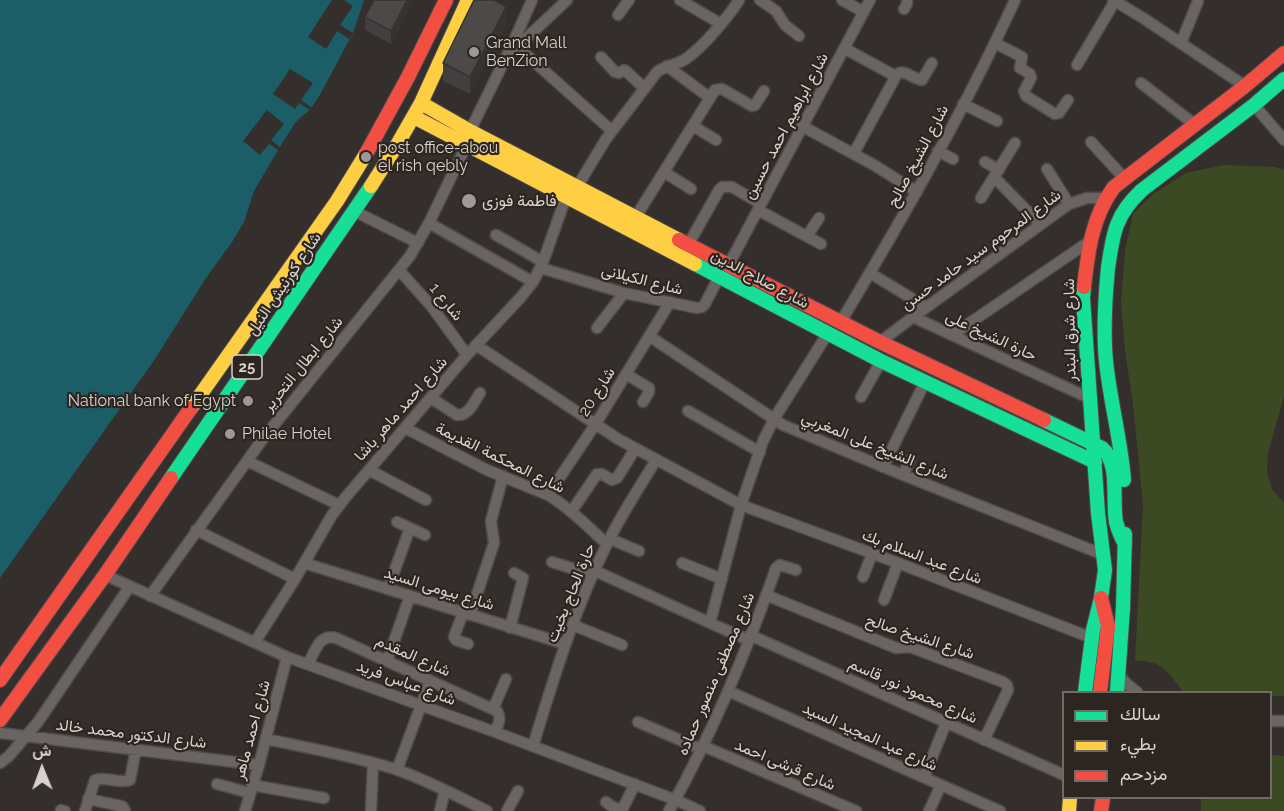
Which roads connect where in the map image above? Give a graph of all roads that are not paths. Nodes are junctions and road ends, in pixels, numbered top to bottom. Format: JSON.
{"nodes":[{"id":1,"x":446,"y":0,"type":"edge"},
{"id":2,"x":468,"y":0,"type":"edge"},
{"id":3,"x":532,"y":0,"type":"edge"},
{"id":4,"x":567,"y":0,"type":"edge"},
{"id":5,"x":629,"y":0,"type":"edge"},
{"id":6,"x":680,"y":0,"type":"edge"},
{"id":7,"x":740,"y":0,"type":"edge"},
{"id":8,"x":760,"y":0,"type":"edge"},
{"id":9,"x":842,"y":0,"type":"edge"},
{"id":10,"x":870,"y":0,"type":"edge"},
{"id":11,"x":1015,"y":0,"type":"edge"},
{"id":12,"x":1114,"y":1,"type":"edge"},
{"id":13,"x":1198,"y":1,"type":"edge"},
{"id":14,"x":1132,"y":5,"type":"edge"},
{"id":15,"x":864,"y":12,"type":"junction"},
{"id":16,"x":618,"y":15,"type":"dead end"},
{"id":17,"x":721,"y":24,"type":"junction"},
{"id":18,"x":429,"y":35,"type":"junction"},
{"id":19,"x":799,"y":36,"type":"dead end"},
{"id":20,"x":995,"y":43,"type":"junction"},
{"id":21,"x":1181,"y":44,"type":"junction"},
{"id":22,"x":515,"y":45,"type":"junction"},
{"id":23,"x":844,"y":48,"type":"junction"},
{"id":24,"x":1284,"y":53,"type":"edge"},
{"id":25,"x":601,"y":57,"type":"dead end"},
{"id":26,"x":932,"y":63,"type":"dead end"},
{"id":27,"x":1077,"y":65,"type":"dead end"},
{"id":28,"x":667,"y":66,"type":"junction"},
{"id":29,"x":895,"y":76,"type":"junction"},
{"id":30,"x":1284,"y":79,"type":"edge"},
{"id":31,"x":1140,"y":83,"type":"dead end"},
{"id":32,"x":1245,"y":86,"type":"junction"},
{"id":33,"x":644,"y":88,"type":"junction"},
{"id":34,"x":764,"y":91,"type":"dead end"},
{"id":35,"x":710,"y":98,"type":"junction"},
{"id":36,"x":1068,"y":100,"type":"dead end"},
{"id":37,"x":421,"y":103,"type":"junction"},
{"id":38,"x":963,"y":104,"type":"junction"},
{"id":39,"x":1254,"y":105,"type":"junction"},
{"id":40,"x":414,"y":117,"type":"junction"},
{"id":41,"x":997,"y":121,"type":"dead end"},
{"id":42,"x":1194,"y":124,"type":"junction"},
{"id":43,"x":693,"y":126,"type":"junction"},
{"id":44,"x":802,"y":126,"type":"junction"},
{"id":45,"x":612,"y":131,"type":"junction"},
{"id":46,"x":468,"y":138,"type":"junction"},
{"id":47,"x":716,"y":140,"type":"dead end"},
{"id":48,"x":1284,"y":140,"type":"edge"},
{"id":49,"x":1091,"y":142,"type":"dead end"},
{"id":50,"x":1015,"y":143,"type":"dead end"},
{"id":51,"x":939,"y":151,"type":"junction"},
{"id":52,"x":854,"y":153,"type":"junction"},
{"id":53,"x":953,"y":159,"type":"dead end"},
{"id":54,"x":986,"y":162,"type":"dead end"},
{"id":55,"x":1047,"y":169,"type":"dead end"},
{"id":56,"x":664,"y":172,"type":"junction"},
{"id":57,"x":996,"y":173,"type":"junction"},
{"id":58,"x":1124,"y":178,"type":"junction"},
{"id":59,"x":577,"y":187,"type":"junction"},
{"id":60,"x":691,"y":189,"type":"dead end"},
{"id":61,"x":916,"y":192,"type":"junction"},
{"id":62,"x":566,"y":197,"type":"junction"},
{"id":63,"x":981,"y":198,"type":"dead end"},
{"id":64,"x":1106,"y":198,"type":"junction"},
{"id":65,"x":1069,"y":204,"type":"junction"},
{"id":66,"x":759,"y":207,"type":"junction"},
{"id":67,"x":354,"y":211,"type":"junction"},
{"id":68,"x":636,"y":218,"type":"junction"},
{"id":69,"x":819,"y":218,"type":"dead end"},
{"id":70,"x":429,"y":223,"type":"junction"},
{"id":71,"x":1040,"y":224,"type":"junction"},
{"id":72,"x":496,"y":235,"type":"dead end"},
{"id":73,"x":807,"y":236,"type":"junction"},
{"id":74,"x":1090,"y":241,"type":"junction"},
{"id":75,"x":418,"y":243,"type":"junction"},
{"id":76,"x":821,"y":244,"type":"dead end"},
{"id":77,"x":688,"y":245,"type":"junction"},
{"id":78,"x":542,"y":265,"type":"junction"},
{"id":79,"x":399,"y":270,"type":"junction"},
{"id":80,"x":724,"y":271,"type":"junction"},
{"id":81,"x":870,"y":273,"type":"junction"},
{"id":82,"x":533,"y":282,"type":"junction"},
{"id":83,"x":624,"y":293,"type":"junction"},
{"id":84,"x":670,"y":302,"type":"junction"},
{"id":85,"x":926,"y":307,"type":"junction"},
{"id":86,"x":913,"y":316,"type":"junction"},
{"id":87,"x":840,"y":323,"type":"junction"},
{"id":88,"x":597,"y":328,"type":"dead end"},
{"id":89,"x":828,"y":333,"type":"junction"},
{"id":90,"x":952,"y":335,"type":"junction"},
{"id":91,"x":649,"y":336,"type":"junction"},
{"id":92,"x":880,"y":342,"type":"junction"},
{"id":93,"x":477,"y":345,"type":"junction"},
{"id":94,"x":467,"y":355,"type":"junction"},
{"id":95,"x":881,"y":361,"type":"junction"},
{"id":96,"x":626,"y":374,"type":"junction"},
{"id":97,"x":925,"y":381,"type":"junction"},
{"id":98,"x":480,"y":393,"type":"dead end"},
{"id":99,"x":861,"y":397,"type":"dead end"},
{"id":100,"x":431,"y":398,"type":"junction"},
{"id":101,"x":1089,"y":398,"type":"junction"},
{"id":102,"x":643,"y":402,"type":"dead end"},
{"id":103,"x":688,"y":411,"type":"dead end"},
{"id":104,"x":774,"y":419,"type":"junction"},
{"id":105,"x":595,"y":425,"type":"junction"},
{"id":106,"x":405,"y":428,"type":"junction"},
{"id":107,"x":1093,"y":444,"type":"junction"},
{"id":108,"x":635,"y":449,"type":"junction"},
{"id":109,"x":760,"y":452,"type":"junction"},
{"id":110,"x":656,"y":460,"type":"junction"},
{"id":111,"x":910,"y":460,"type":"dead end"},
{"id":112,"x":247,"y":461,"type":"junction"},
{"id":113,"x":1095,"y":462,"type":"junction"},
{"id":114,"x":883,"y":467,"type":"junction"},
{"id":115,"x":369,"y":470,"type":"junction"},
{"id":116,"x":903,"y":475,"type":"junction"},
{"id":117,"x":503,"y":476,"type":"junction"},
{"id":118,"x":548,"y":495,"type":"junction"},
{"id":119,"x":426,"y":500,"type":"dead end"},
{"id":120,"x":339,"y":505,"type":"junction"},
{"id":121,"x":741,"y":505,"type":"junction"},
{"id":122,"x":571,"y":512,"type":"junction"},
{"id":123,"x":397,"y":522,"type":"dead end"},
{"id":124,"x":411,"y":528,"type":"junction"},
{"id":125,"x":196,"y":531,"type":"junction"},
{"id":126,"x":424,"y":535,"type":"dead end"},
{"id":127,"x":608,"y":541,"type":"junction"},
{"id":128,"x":1125,"y":544,"type":"junction"},
{"id":129,"x":639,"y":551,"type":"dead end"},
{"id":130,"x":872,"y":554,"type":"junction"},
{"id":131,"x":1104,"y":555,"type":"junction"},
{"id":132,"x":552,"y":562,"type":"dead end"},
{"id":133,"x":304,"y":563,"type":"junction"},
{"id":134,"x":682,"y":563,"type":"dead end"},
{"id":135,"x":898,"y":563,"type":"junction"},
{"id":136,"x":796,"y":570,"type":"dead end"},
{"id":137,"x":514,"y":573,"type":"dead end"},
{"id":138,"x":594,"y":573,"type":"junction"},
{"id":139,"x":105,"y":575,"type":"junction"},
{"id":140,"x":863,"y":577,"type":"dead end"},
{"id":141,"x":295,"y":579,"type":"junction"},
{"id":142,"x":722,"y":579,"type":"junction"},
{"id":143,"x":130,"y":586,"type":"junction"},
{"id":144,"x":388,"y":589,"type":"junction"},
{"id":145,"x":150,"y":596,"type":"junction"},
{"id":146,"x":410,"y":596,"type":"junction"},
{"id":147,"x":766,"y":596,"type":"junction"},
{"id":148,"x":1101,"y":598,"type":"junction"},
{"id":149,"x":884,"y":600,"type":"dead end"},
{"id":150,"x":467,"y":614,"type":"junction"},
{"id":151,"x":710,"y":623,"type":"junction"},
{"id":152,"x":573,"y":625,"type":"junction"},
{"id":153,"x":510,"y":627,"type":"junction"},
{"id":154,"x":749,"y":637,"type":"junction"},
{"id":155,"x":1092,"y":638,"type":"junction"},
{"id":156,"x":255,"y":642,"type":"junction"},
{"id":157,"x":468,"y":644,"type":"dead end"},
{"id":158,"x":565,"y":644,"type":"junction"},
{"id":159,"x":622,"y":645,"type":"dead end"},
{"id":160,"x":287,"y":657,"type":"junction"},
{"id":161,"x":387,"y":661,"type":"junction"},
{"id":162,"x":308,"y":664,"type":"junction"},
{"id":163,"x":1118,"y":674,"type":"junction"},
{"id":164,"x":506,"y":679,"type":"dead end"},
{"id":165,"x":0,"y":680,"type":"edge"},
{"id":166,"x":430,"y":681,"type":"junction"},
{"id":167,"x":728,"y":691,"type":"junction"},
{"id":168,"x":1085,"y":691,"type":"edge"},
{"id":169,"x":1100,"y":691,"type":"edge"},
{"id":170,"x":1118,"y":691,"type":"edge"},
{"id":171,"x":1135,"y":691,"type":"edge"},
{"id":172,"x":422,"y":705,"type":"junction"},
{"id":173,"x":494,"y":709,"type":"junction"},
{"id":174,"x":0,"y":720,"type":"edge"},
{"id":175,"x":638,"y":722,"type":"dead end"},
{"id":176,"x":946,"y":723,"type":"junction"},
{"id":177,"x":495,"y":732,"type":"junction"},
{"id":178,"x":0,"y":733,"type":"edge"},
{"id":179,"x":26,"y":737,"type":"junction"},
{"id":180,"x":266,"y":739,"type":"junction"},
{"id":181,"x":984,"y":740,"type":"junction"},
{"id":182,"x":533,"y":746,"type":"junction"},
{"id":183,"x":702,"y":748,"type":"junction"},
{"id":184,"x":136,"y":749,"type":"junction"},
{"id":185,"x":374,"y":763,"type":"junction"},
{"id":186,"x":0,"y":764,"type":"edge"},
{"id":187,"x":259,"y":765,"type":"junction"},
{"id":188,"x":397,"y":770,"type":"junction"},
{"id":189,"x":1062,"y":774,"type":"edge"},
{"id":190,"x":924,"y":777,"type":"junction"},
{"id":191,"x":217,"y":784,"type":"dead end"},
{"id":192,"x":635,"y":784,"type":"junction"},
{"id":193,"x":941,"y":785,"type":"junction"},
{"id":194,"x":251,"y":789,"type":"junction"},
{"id":195,"x":445,"y":790,"type":"junction"},
{"id":196,"x":518,"y":791,"type":"dead end"},
{"id":197,"x":324,"y":798,"type":"dead end"},
{"id":198,"x":88,"y":799,"type":"junction"},
{"id":199,"x":676,"y":800,"type":"junction"},
{"id":200,"x":606,"y":802,"type":"dead end"},
{"id":201,"x":85,"y":811,"type":"edge"},
{"id":202,"x":125,"y":811,"type":"edge"},
{"id":203,"x":245,"y":811,"type":"edge"},
{"id":204,"x":371,"y":811,"type":"edge"},
{"id":205,"x":440,"y":811,"type":"edge"},
{"id":206,"x":487,"y":811,"type":"edge"},
{"id":207,"x":507,"y":811,"type":"edge"},
{"id":208,"x":669,"y":811,"type":"edge"},
{"id":209,"x":700,"y":811,"type":"edge"},
{"id":210,"x":856,"y":811,"type":"edge"},
{"id":211,"x":929,"y":811,"type":"edge"},
{"id":212,"x":1000,"y":811,"type":"edge"}],
"edges":[{"from":1,"to":18,"type":"main road","name":"شارع كورنيش النيل","number":"25"},
{"from":2,"to":37,"type":"main road","name":"شارع كورنيش النيل","number":"25"},
{"from":3,"to":22,"type":"street","name":"شارع ابطال التحرير"},
{"from":4,"to":22,"type":"street"},
{"from":5,"to":16,"type":"street"},
{"from":6,"to":17,"type":"street"},
{"from":7,"to":17,"type":"street"},
{"from":8,"to":19,"type":"street"},
{"from":9,"to":15,"type":"street"},
{"from":10,"to":15,"type":"street","name":"شارع ابراهيم احمد حسين"},
{"from":11,"to":20,"type":"street","name":"شارع الشيخ صالح"},
{"from":12,"to":14,"type":"street"},
{"from":12,"to":27,"type":"street"},
{"from":13,"to":21,"type":"street"},
{"from":14,"to":21,"type":"street"},
{"from":15,"to":23,"type":"street","name":"شارع ابراهيم احمد حسين"},
{"from":17,"to":28,"type":"street"},
{"from":18,"to":40,"type":"main road"},
{"from":18,"to":165,"type":"main road","name":"شارع كورنيش النيل","number":"25"},
{"from":20,"to":36,"type":"street"},
{"from":20,"to":38,"type":"street","name":"شارع الشيخ صالح"},
{"from":21,"to":32,"type":"street"},
{"from":22,"to":45,"type":"street"},
{"from":22,"to":46,"type":"street","name":"شارع ابطال التحرير"},
{"from":23,"to":29,"type":"street"},
{"from":23,"to":44,"type":"street","name":"شارع ابراهيم احمد حسين"},
{"from":24,"to":32,"type":"main road","name":"شارع شرق البندر"},
{"from":25,"to":33,"type":"street"},
{"from":26,"to":29,"type":"street"},
{"from":28,"to":33,"type":"street"},
{"from":28,"to":35,"type":"street"},
{"from":29,"to":52,"type":"street"},
{"from":30,"to":39,"type":"main road"},
{"from":31,"to":42,"type":"street"},
{"from":32,"to":42,"type":"main road","name":"شارع شرق البندر"},
{"from":33,"to":45,"type":"street"},
{"from":34,"to":35,"type":"street"},
{"from":35,"to":43,"type":"street"},
{"from":37,"to":40,"type":"main road","name":"شارع كورنيش النيل","number":"25"},
{"from":37,"to":46,"type":"main road","name":"شارع صلاح الدين"},
{"from":38,"to":41,"type":"street"},
{"from":38,"to":51,"type":"street","name":"شارع الشيخ صالح"},
{"from":39,"to":48,"type":"street"},
{"from":39,"to":128,"type":"main road"},
{"from":40,"to":46,"type":"main road","name":"شارع صلاح الدين"},
{"from":40,"to":67,"type":"main road","name":"شارع كورنيش النيل","number":"25"},
{"from":42,"to":58,"type":"main road","name":"شارع شرق البندر"},
{"from":43,"to":47,"type":"street"},
{"from":43,"to":56,"type":"street"},
{"from":44,"to":52,"type":"street"},
{"from":44,"to":66,"type":"street","name":"شارع ابراهيم احمد حسين"},
{"from":45,"to":59,"type":"street"},
{"from":46,"to":59,"type":"main road","name":"شارع صلاح الدين"},
{"from":46,"to":62,"type":"main road","name":"شارع صلاح الدين"},
{"from":46,"to":70,"type":"street","name":"شارع ابطال التحرير"},
{"from":49,"to":58,"type":"street"},
{"from":50,"to":57,"type":"street"},
{"from":51,"to":53,"type":"street"},
{"from":51,"to":61,"type":"street","name":"شارع الشيخ صالح"},
{"from":52,"to":61,"type":"street"},
{"from":54,"to":57,"type":"street"},
{"from":55,"to":65,"type":"street"},
{"from":56,"to":60,"type":"street"},
{"from":56,"to":68,"type":"street"},
{"from":57,"to":63,"type":"street"},
{"from":57,"to":71,"type":"street"},
{"from":58,"to":64,"type":"main road","name":"شارع شرق البندر"},
{"from":59,"to":68,"type":"main road","name":"شارع صلاح الدين"},
{"from":61,"to":81,"type":"street","name":"شارع الشيخ صالح"},
{"from":62,"to":78,"type":"street","name":"شارع احمد ماهر باشا"},
{"from":62,"to":80,"type":"main road","name":"شارع صلاح الدين"},
{"from":64,"to":65,"type":"street","name":"شارع المرحوم سيد حامد حسن"},
{"from":64,"to":74,"type":"main road","name":"شارع شرق البندر"},
{"from":65,"to":71,"type":"street","name":"شارع المرحوم سيد حامد حسن"},
{"from":66,"to":73,"type":"street"},
{"from":66,"to":77,"type":"street"},
{"from":66,"to":80,"type":"street","name":"شارع ابراهيم احمد حسين"},
{"from":67,"to":75,"type":"street"},
{"from":67,"to":139,"type":"main road","name":"شارع كورنيش النيل","number":"25"},
{"from":68,"to":77,"type":"main road","name":"شارع صلاح الدين"},
{"from":69,"to":73,"type":"street"},
{"from":70,"to":75,"type":"street","name":"شارع ابطال التحرير"},
{"from":70,"to":82,"type":"street"},
{"from":71,"to":85,"type":"street","name":"شارع المرحوم سيد حامد حسن"},
{"from":72,"to":78,"type":"street","name":"شارع الكيلانى"},
{"from":73,"to":76,"type":"street"},
{"from":74,"to":90,"type":"street"},
{"from":74,"to":101,"type":"main road","name":"شارع شرق البندر"},
{"from":75,"to":79,"type":"street","name":"شارع ابطال التحرير"},
{"from":77,"to":80,"type":"main road","name":"شارع صلاح الدين"},
{"from":78,"to":82,"type":"street","name":"شارع احمد ماهر باشا"},
{"from":78,"to":83,"type":"street","name":"شارع الكيلانى"},
{"from":79,"to":94,"type":"street","name":"شارع 1"},
{"from":79,"to":112,"type":"street","name":"شارع ابطال التحرير"},
{"from":80,"to":84,"type":"street","name":"شارع الكيلانى"},
{"from":80,"to":87,"type":"main road","name":"شارع صلاح الدين"},
{"from":80,"to":89,"type":"main road","name":"شارع صلاح الدين"},
{"from":81,"to":85,"type":"street","name":"حارة الشيخ على"},
{"from":81,"to":87,"type":"street","name":"شارع الشيخ صالح"},
{"from":82,"to":93,"type":"street","name":"شارع احمد ماهر باشا"},
{"from":83,"to":84,"type":"street","name":"شارع الكيلانى"},
{"from":83,"to":88,"type":"street"},
{"from":84,"to":91,"type":"street","name":"شارع 20"},
{"from":85,"to":86,"type":"street","name":"شارع المرحوم سيد حامد حسن"},
{"from":86,"to":90,"type":"street","name":"حارة الشيخ على"},
{"from":86,"to":92,"type":"street","name":"شارع المرحوم سيد حامد حسن"},
{"from":87,"to":92,"type":"main road","name":"شارع صلاح الدين"},
{"from":89,"to":95,"type":"main road","name":"شارع صلاح الدين"},
{"from":89,"to":104,"type":"street"},
{"from":90,"to":101,"type":"street","name":"حارة الشيخ على"},
{"from":91,"to":96,"type":"street","name":"شارع 20"},
{"from":91,"to":104,"type":"street","name":"شارع الشيخ على المغربي"},
{"from":92,"to":107,"type":"main road","name":"شارع صلاح الدين"},
{"from":93,"to":94,"type":"street","name":"شارع احمد ماهر باشا"},
{"from":93,"to":105,"type":"street"},
{"from":94,"to":100,"type":"street","name":"شارع احمد ماهر باشا"},
{"from":95,"to":97,"type":"main road","name":"شارع صلاح الدين"},
{"from":95,"to":99,"type":"street"},
{"from":96,"to":102,"type":"street"},
{"from":96,"to":105,"type":"street","name":"شارع 20"},
{"from":97,"to":113,"type":"main road","name":"شارع صلاح الدين"},
{"from":97,"to":114,"type":"street"},
{"from":98,"to":100,"type":"street"},
{"from":100,"to":106,"type":"street","name":"شارع احمد ماهر باشا"},
{"from":101,"to":107,"type":"main road","name":"شارع شرق البندر"},
{"from":103,"to":109,"type":"street"},
{"from":104,"to":109,"type":"street"},
{"from":104,"to":114,"type":"street","name":"شارع الشيخ على المغربي"},
{"from":105,"to":108,"type":"street"},
{"from":105,"to":118,"type":"street","name":"شارع 20"},
{"from":106,"to":115,"type":"street","name":"شارع احمد ماهر باشا"},
{"from":106,"to":117,"type":"street","name":"شارع المحكمة القديمة"},
{"from":107,"to":113,"type":"main road","name":"شارع شرق البندر"},
{"from":107,"to":128,"type":"main road"},
{"from":108,"to":110,"type":"street"},
{"from":108,"to":122,"type":"street"},
{"from":109,"to":121,"type":"street"},
{"from":110,"to":121,"type":"street"},
{"from":110,"to":127,"type":"street","name":"حارة الحاج بخيت"},
{"from":111,"to":116,"type":"street"},
{"from":112,"to":120,"type":"street"},
{"from":112,"to":125,"type":"street","name":"شارع ابطال التحرير"},
{"from":113,"to":131,"type":"main road","name":"شارع شرق البندر"},
{"from":114,"to":116,"type":"street","name":"شارع الشيخ على المغربي"},
{"from":115,"to":119,"type":"street"},
{"from":115,"to":120,"type":"street","name":"شارع احمد ماهر باشا"},
{"from":116,"to":131,"type":"street","name":"شارع الشيخ على المغربي"},
{"from":117,"to":118,"type":"street","name":"شارع المحكمة القديمة"},
{"from":117,"to":150,"type":"street"},
{"from":118,"to":122,"type":"street","name":"شارع المحكمة القديمة"},
{"from":120,"to":133,"type":"street","name":"شارع احمد ماهر باشا"},
{"from":121,"to":130,"type":"street","name":"شارع عبد السلام بك"},
{"from":121,"to":142,"type":"street"},
{"from":122,"to":127,"type":"street","name":"شارع المحكمة القديمة"},
{"from":123,"to":124,"type":"street"},
{"from":124,"to":126,"type":"street"},
{"from":124,"to":144,"type":"street"},
{"from":125,"to":141,"type":"street"},
{"from":125,"to":145,"type":"street","name":"شارع ابطال التحرير"},
{"from":127,"to":129,"type":"street","name":"شارع المحكمة القديمة"},
{"from":127,"to":138,"type":"street","name":"حارة الحاج بخيت"},
{"from":128,"to":163,"type":"main road"},
{"from":130,"to":135,"type":"street","name":"شارع عبد السلام بك"},
{"from":130,"to":140,"type":"street"},
{"from":131,"to":148,"type":"main road","name":"شارع شرق البندر"},
{"from":132,"to":138,"type":"street","name":"شارع محمود نور قاسم"},
{"from":133,"to":141,"type":"street","name":"شارع احمد ماهر باشا"},
{"from":133,"to":144,"type":"street","name":"شارع بيومى السيد"},
{"from":134,"to":142,"type":"street"},
{"from":135,"to":149,"type":"street"},
{"from":135,"to":155,"type":"street","name":"شارع عبد السلام بك"},
{"from":136,"to":147,"type":"street","name":"شارع مصطفى منصور حماده"},
{"from":137,"to":153,"type":"street"},
{"from":138,"to":151,"type":"street","name":"شارع محمود نور قاسم"},
{"from":138,"to":152,"type":"street","name":"حارة الحاج بخيت"},
{"from":139,"to":143,"type":"street","name":"شارع عباس فريد"},
{"from":139,"to":174,"type":"main road","name":"شارع كورنيش النيل","number":"25"},
{"from":141,"to":156,"type":"street","name":"شارع احمد ماهر باشا"},
{"from":142,"to":151,"type":"street"},
{"from":143,"to":145,"type":"street","name":"شارع عباس فريد"},
{"from":143,"to":179,"type":"street"},
{"from":144,"to":146,"type":"street","name":"شارع بيومى السيد"},
{"from":145,"to":156,"type":"street","name":"شارع عباس فريد"},
{"from":146,"to":150,"type":"street","name":"شارع بيومى السيد"},
{"from":146,"to":161,"type":"street"},
{"from":147,"to":154,"type":"street","name":"شارع مصطفى منصور حماده"},
{"from":147,"to":181,"type":"street","name":"شارع الشيخ صالح"},
{"from":148,"to":155,"type":"main road","name":"شارع شرق البندر"},
{"from":148,"to":169,"type":"main road"},
{"from":150,"to":153,"type":"street","name":"شارع بيومى السيد"},
{"from":150,"to":157,"type":"street"},
{"from":151,"to":154,"type":"street","name":"شارع محمود نور قاسم"},
{"from":152,"to":158,"type":"street","name":"حارة الحاج بخيت"},
{"from":152,"to":159,"type":"street"},
{"from":153,"to":158,"type":"street","name":"شارع بيومى السيد"},
{"from":154,"to":167,"type":"street","name":"شارع مصطفى منصور حماده"},
{"from":154,"to":176,"type":"street","name":"شارع محمود نور قاسم"},
{"from":155,"to":168,"type":"main road","name":"شارع شرق البندر"},
{"from":156,"to":160,"type":"street","name":"شارع عباس فريد"},
{"from":158,"to":182,"type":"street","name":"حارة الحاج بخيت"},
{"from":160,"to":162,"type":"street","name":"شارع عباس فريد"},
{"from":160,"to":180,"type":"street","name":"شارع احمد ماهر"},
{"from":161,"to":162,"type":"street","name":"شارع المقدم"},
{"from":161,"to":166,"type":"street","name":"شارع المقدم"},
{"from":162,"to":172,"type":"street","name":"شارع عباس فريد"},
{"from":163,"to":170,"type":"main road"},
{"from":163,"to":171,"type":"street"},
{"from":164,"to":173,"type":"street"},
{"from":166,"to":172,"type":"street"},
{"from":166,"to":173,"type":"street","name":"شارع المقدم"},
{"from":167,"to":183,"type":"street","name":"شارع مصطفى منصور حماده"},
{"from":167,"to":190,"type":"street","name":"شارع عبد المجيد السيد"},
{"from":172,"to":177,"type":"street","name":"شارع عباس فريد"},
{"from":172,"to":188,"type":"street"},
{"from":173,"to":177,"type":"street"},
{"from":175,"to":183,"type":"street","name":"شارع قرشى احمد"},
{"from":176,"to":181,"type":"street","name":"شارع محمود نور قاسم"},
{"from":176,"to":190,"type":"street"},
{"from":177,"to":182,"type":"street","name":"شارع عباس فريد"},
{"from":178,"to":179,"type":"street","name":"شارع الدكتور محمد خالد"},
{"from":179,"to":184,"type":"street","name":"شارع الدكتور محمد خالد"},
{"from":179,"to":186,"type":"street"},
{"from":180,"to":185,"type":"street"},
{"from":180,"to":187,"type":"street","name":"شارع احمد ماهر"},
{"from":181,"to":189,"type":"street","name":"شارع محمود نور قاسم"},
{"from":182,"to":192,"type":"street","name":"شارع عباس فريد"},
{"from":183,"to":199,"type":"street","name":"شارع مصطفى منصور حماده"},
{"from":183,"to":210,"type":"street","name":"شارع قرشى احمد"},
{"from":184,"to":187,"type":"street","name":"شارع الدكتور محمد خالد"},
{"from":184,"to":198,"type":"street"},
{"from":185,"to":188,"type":"street"},
{"from":185,"to":204,"type":"street"},
{"from":187,"to":194,"type":"street","name":"شارع احمد ماهر"},
{"from":188,"to":195,"type":"street"},
{"from":190,"to":193,"type":"street","name":"شارع عبد المجيد السيد"},
{"from":191,"to":194,"type":"street"},
{"from":192,"to":199,"type":"street","name":"شارع عباس فريد"},
{"from":192,"to":200,"type":"street"},
{"from":193,"to":211,"type":"street"},
{"from":193,"to":212,"type":"street","name":"شارع عبد المجيد السيد"},
{"from":194,"to":197,"type":"street"},
{"from":194,"to":203,"type":"street","name":"شارع احمد ماهر"},
{"from":195,"to":205,"type":"street"},
{"from":195,"to":206,"type":"street"},
{"from":196,"to":207,"type":"street"},
{"from":198,"to":201,"type":"street"},
{"from":198,"to":202,"type":"street"},
{"from":199,"to":208,"type":"street","name":"شارع مصطفى منصور حماده"},
{"from":199,"to":209,"type":"street","name":"شارع عباس فريد"}]}
